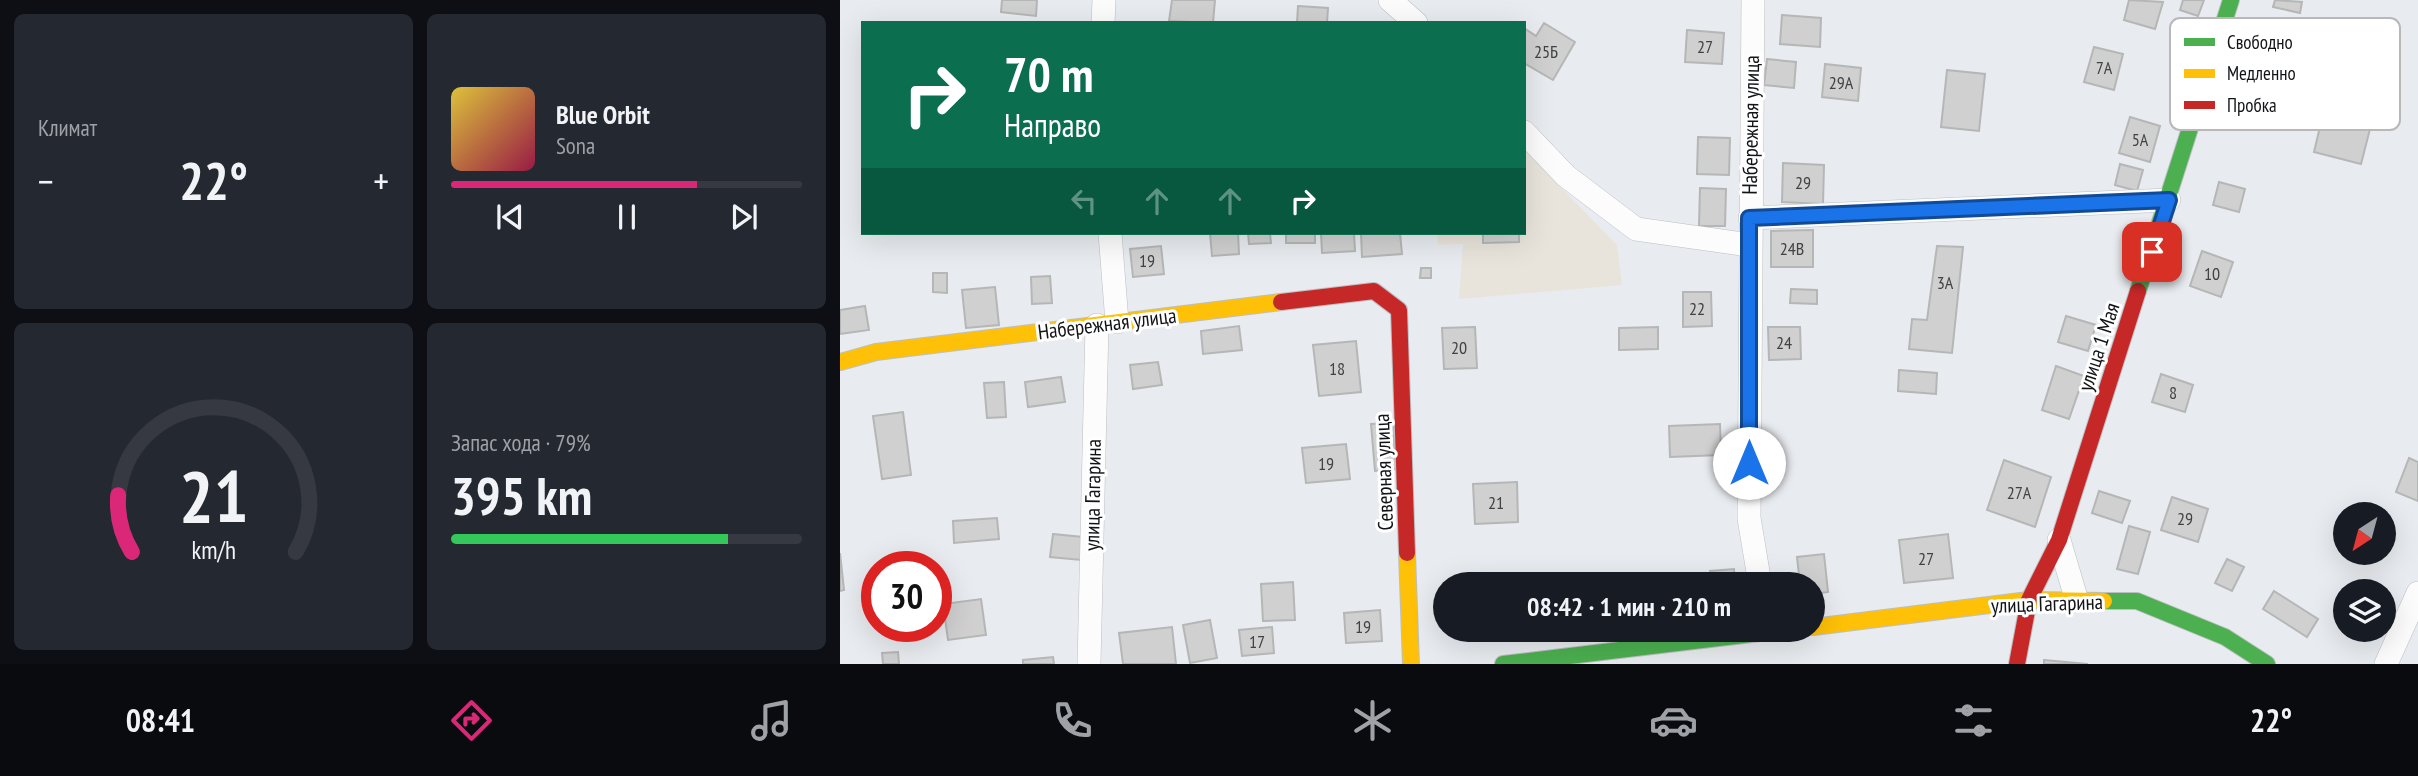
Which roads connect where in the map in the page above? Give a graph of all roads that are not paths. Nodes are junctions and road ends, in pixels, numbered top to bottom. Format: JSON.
{"nodes":[{"id":1,"x":1104,"y":0,"type":"edge"},
{"id":2,"x":1390,"y":0,"type":"edge"},
{"id":3,"x":1753,"y":0,"type":"edge"},
{"id":4,"x":2231,"y":0,"type":"edge"},
{"id":5,"x":2225,"y":18,"type":"edge"},
{"id":6,"x":1103,"y":21,"type":"edge"},
{"id":7,"x":1414,"y":21,"type":"edge"},
{"id":8,"x":2191,"y":130,"type":"edge"},
{"id":9,"x":1526,"y":134,"type":"edge"},
{"id":10,"x":2169,"y":200,"type":"junction"},
{"id":11,"x":1749,"y":218,"type":"junction"},
{"id":12,"x":1110,"y":235,"type":"edge"},
{"id":13,"x":1749,"y":245,"type":"junction"},
{"id":14,"x":1374,"y":290,"type":"joint"},
{"id":15,"x":1107,"y":324,"type":"junction"},
{"id":16,"x":840,"y":362,"type":"edge"},
{"id":17,"x":2059,"y":540,"type":"junction"},
{"id":18,"x":1758,"y":572,"type":"edge"},
{"id":19,"x":2418,"y":593,"type":"edge"},
{"id":20,"x":2029,"y":600,"type":"junction"},
{"id":21,"x":2077,"y":601,"type":"junction"},
{"id":22,"x":1825,"y":626,"type":"edge"},
{"id":23,"x":1684,"y":642,"type":"edge"},
{"id":24,"x":1089,"y":664,"type":"edge"},
{"id":25,"x":1411,"y":664,"type":"edge"},
{"id":26,"x":1503,"y":664,"type":"edge"},
{"id":27,"x":2017,"y":664,"type":"edge"},
{"id":28,"x":2267,"y":664,"type":"edge"},
{"id":29,"x":2386,"y":664,"type":"edge"}],
"edges":[{"from":1,"to":6,"type":"street"},
{"from":2,"to":7,"type":"street"},
{"from":3,"to":11,"type":"street","name":"Набережная улица"},
{"from":4,"to":5,"type":"street","name":"улица 1 Мая"},
{"from":8,"to":10,"type":"street","name":"улица 1 Мая"},
{"from":9,"to":13,"type":"street"},
{"from":10,"to":11,"type":"street"},
{"from":10,"to":17,"type":"street","name":"улица 1 Мая"},
{"from":11,"to":13,"type":"street","name":"Набережная улица"},
{"from":12,"to":15,"type":"street","name":"улица Гагарина"},
{"from":13,"to":18,"type":"street","name":"Набережная улица"},
{"from":14,"to":15,"type":"street","name":"Набережная улица"},
{"from":14,"to":25,"type":"street","name":"Северная улица"},
{"from":15,"to":16,"type":"street","name":"Набережная улица"},
{"from":15,"to":24,"type":"street","name":"улица Гагарина"},
{"from":17,"to":20,"type":"street","name":"улица 1 Мая"},
{"from":17,"to":21,"type":"street"},
{"from":19,"to":29,"type":"street"},
{"from":20,"to":21,"type":"street","name":"улица Гагарина"},
{"from":20,"to":22,"type":"street","name":"улица Гагарина"},
{"from":20,"to":27,"type":"street","name":"улица 1 Мая"},
{"from":21,"to":28,"type":"street","name":"улица Гагарина"},
{"from":23,"to":26,"type":"street"}]}
